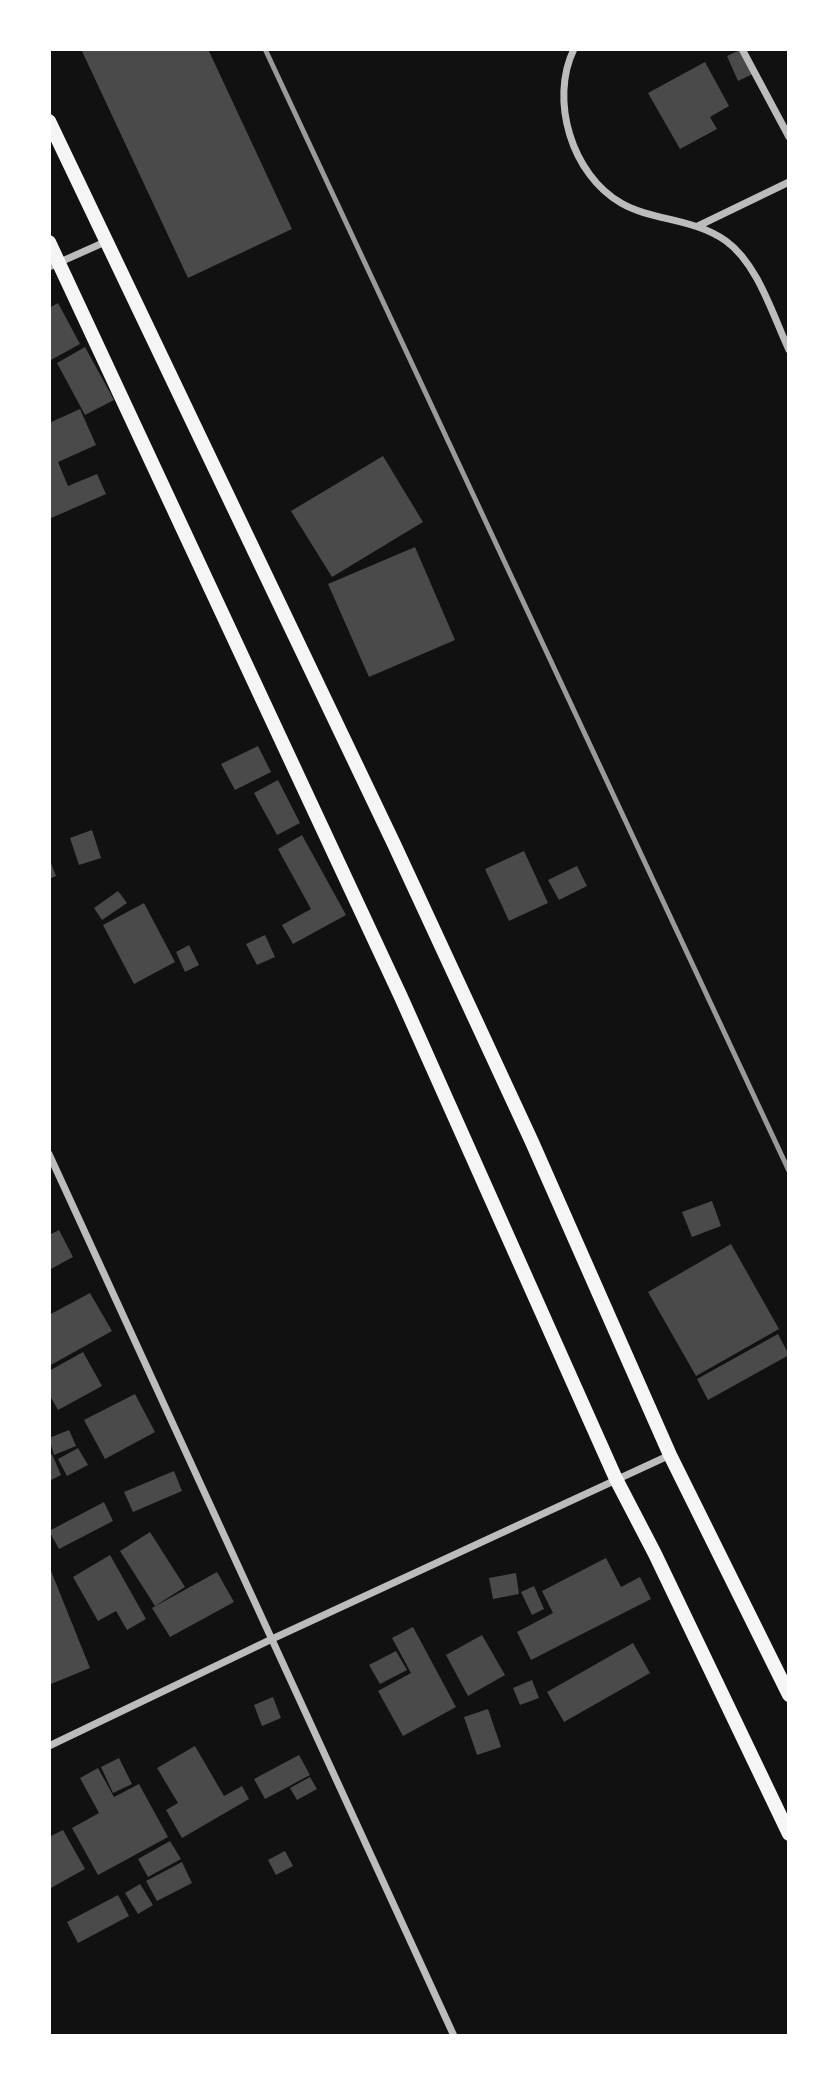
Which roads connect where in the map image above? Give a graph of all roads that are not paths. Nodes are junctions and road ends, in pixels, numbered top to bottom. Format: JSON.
{"nodes":[{"id":1,"x":574,"y":49,"type":"edge"},
{"id":2,"x":742,"y":49,"type":"edge"},
{"id":3,"x":49,"y":121,"type":"edge"},
{"id":4,"x":789,"y":136,"type":"edge"},
{"id":5,"x":789,"y":182,"type":"edge"},
{"id":6,"x":698,"y":226,"type":"junction"},
{"id":7,"x":49,"y":242,"type":"edge"},
{"id":8,"x":105,"y":242,"type":"junction"},
{"id":9,"x":54,"y":265,"type":"edge"},
{"id":10,"x":789,"y":351,"type":"edge"},
{"id":11,"x":49,"y":1154,"type":"edge"},
{"id":12,"x":670,"y":1455,"type":"junction"},
{"id":13,"x":616,"y":1479,"type":"junction"},
{"id":14,"x":272,"y":1639,"type":"junction"},
{"id":15,"x":789,"y":1695,"type":"edge"},
{"id":16,"x":49,"y":1746,"type":"edge"},
{"id":17,"x":789,"y":1834,"type":"edge"},
{"id":18,"x":454,"y":2036,"type":"edge"}],
"edges":[{"from":1,"to":6,"type":"street"},
{"from":2,"to":4,"type":"street"},
{"from":3,"to":8,"type":"main road"},
{"from":5,"to":6,"type":"street"},
{"from":6,"to":10,"type":"street"},
{"from":7,"to":9,"type":"main road"},
{"from":8,"to":9,"type":"street"},
{"from":8,"to":12,"type":"main road"},
{"from":9,"to":13,"type":"main road"},
{"from":11,"to":14,"type":"street"},
{"from":12,"to":13,"type":"street"},
{"from":12,"to":15,"type":"main road"},
{"from":13,"to":14,"type":"street"},
{"from":13,"to":17,"type":"main road"},
{"from":14,"to":16,"type":"street"},
{"from":14,"to":18,"type":"street"}]}
